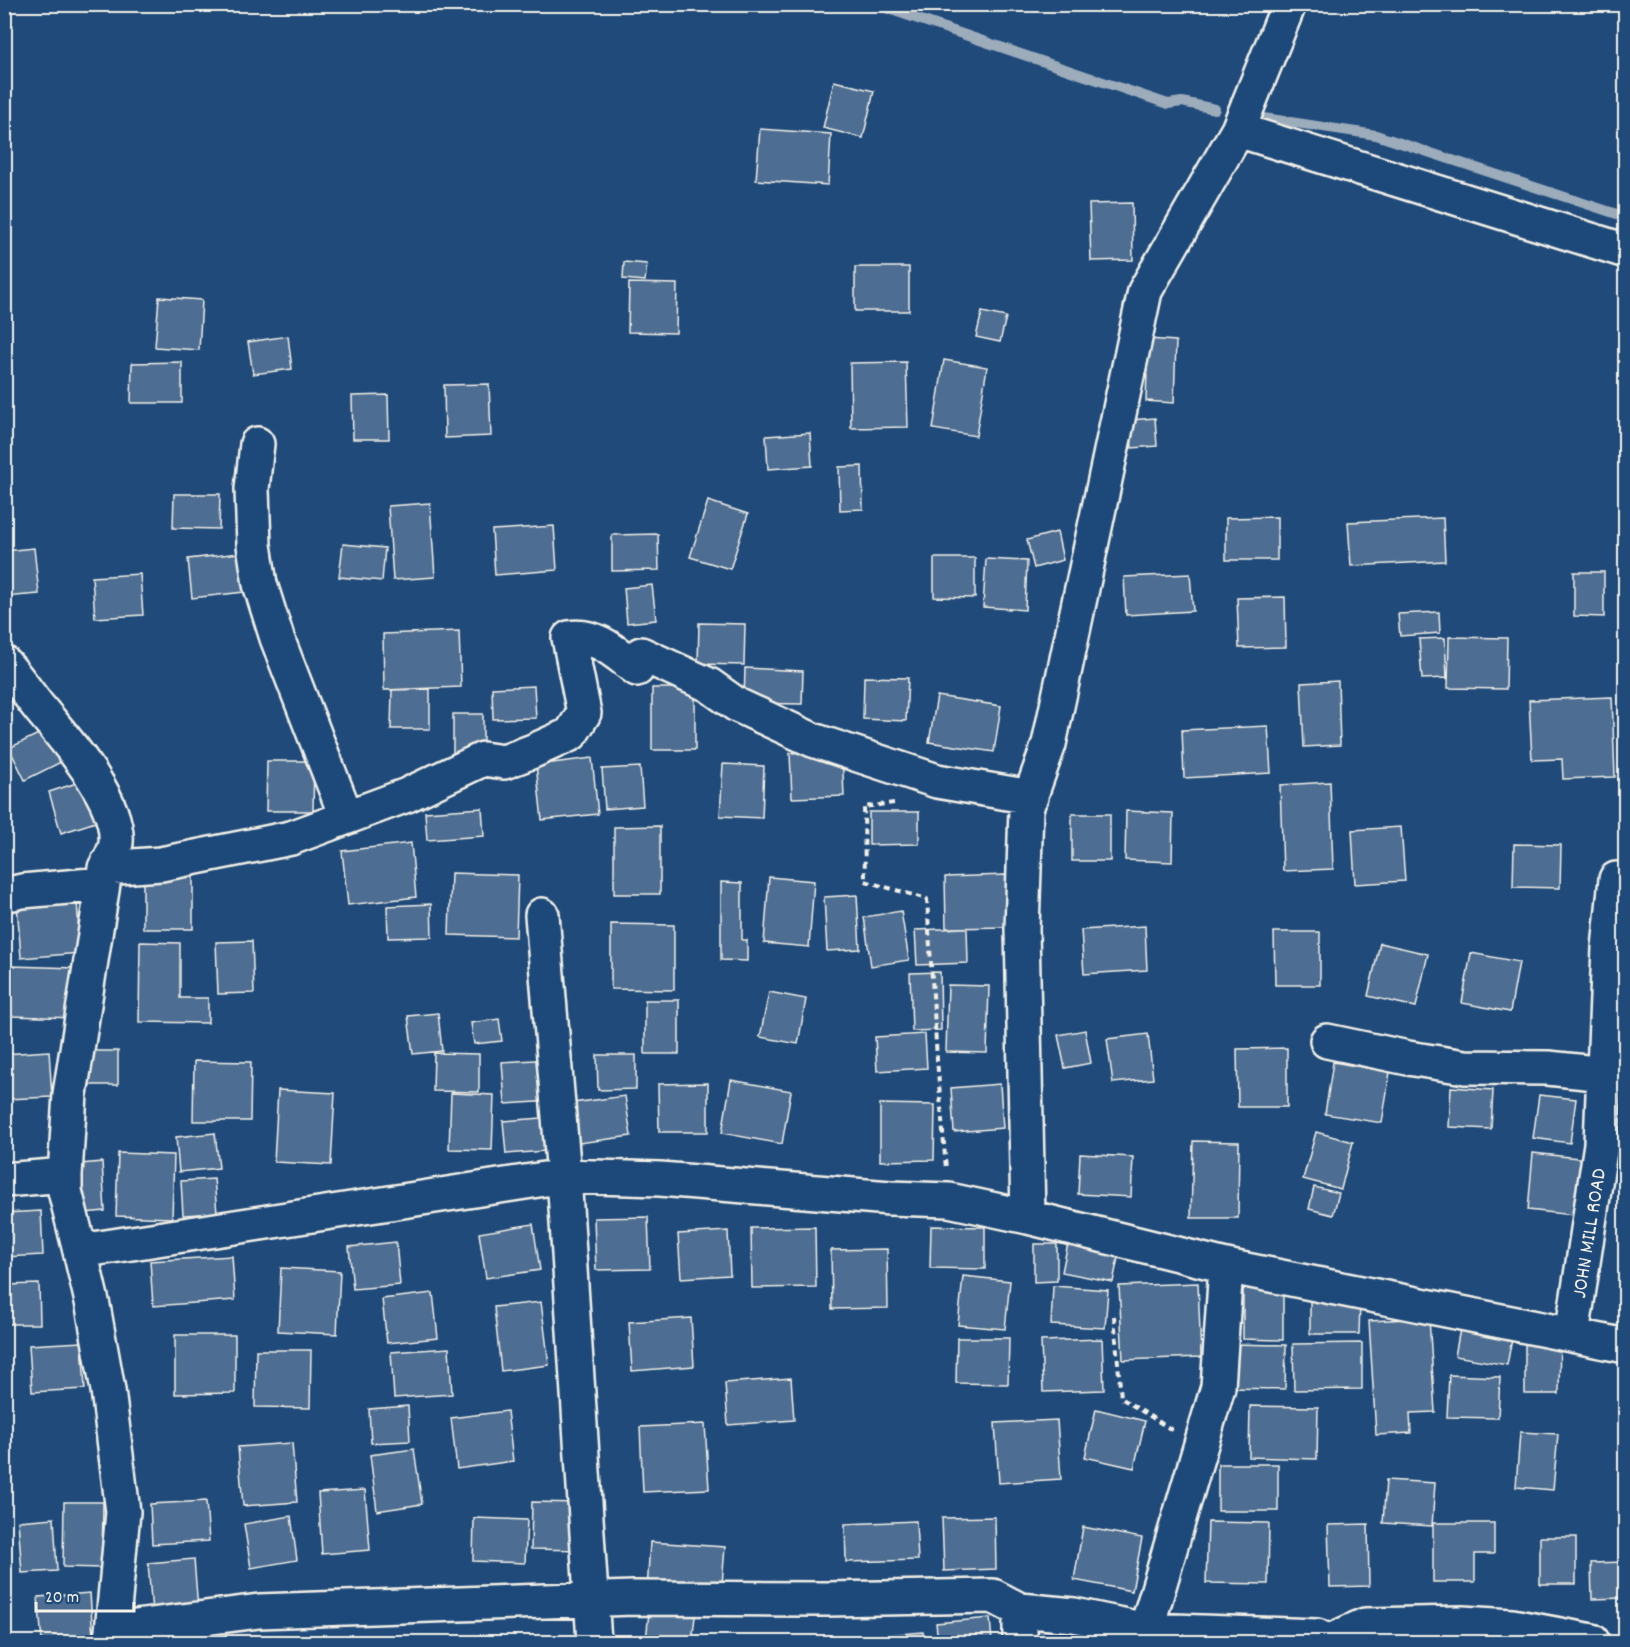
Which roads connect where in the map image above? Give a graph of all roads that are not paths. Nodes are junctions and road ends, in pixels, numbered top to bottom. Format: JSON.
{"nodes":[{"id":1,"x":1290,"y":4,"type":"edge"},
{"id":2,"x":1238,"y":130,"type":"junction"},
{"id":3,"x":1626,"y":251,"type":"edge"},
{"id":4,"x":257,"y":444,"type":"dead end"},
{"id":5,"x":4,"y":663,"type":"edge"},
{"id":6,"x":1031,"y":797,"type":"junction"},
{"id":7,"x":346,"y":816,"type":"junction"},
{"id":8,"x":104,"y":876,"type":"junction"},
{"id":9,"x":1616,"y":879,"type":"dead end"},
{"id":10,"x":4,"y":895,"type":"edge"},
{"id":11,"x":542,"y":915,"type":"dead end"},
{"id":12,"x":1327,"y":1041,"type":"dead end"},
{"id":13,"x":1605,"y":1074,"type":"junction"},
{"id":14,"x":65,"y":1175,"type":"junction"},
{"id":15,"x":564,"y":1176,"type":"junction"},
{"id":16,"x":4,"y":1180,"type":"edge"},
{"id":17,"x":1028,"y":1217,"type":"junction"},
{"id":18,"x":80,"y":1251,"type":"junction"},
{"id":19,"x":1226,"y":1266,"type":"junction"},
{"id":20,"x":1572,"y":1335,"type":"junction"},
{"id":21,"x":1626,"y":1346,"type":"edge"},
{"id":22,"x":591,"y":1600,"type":"junction"},
{"id":23,"x":1020,"y":1610,"type":"junction"},
{"id":24,"x":1146,"y":1630,"type":"junction"},
{"id":25,"x":111,"y":1636,"type":"edge"},
{"id":26,"x":1592,"y":1641,"type":"dead end"},
{"id":27,"x":594,"y":1642,"type":"edge"},
{"id":28,"x":1020,"y":1642,"type":"edge"},
{"id":29,"x":1328,"y":1642,"type":"edge"}],
"edges":[{"from":1,"to":2,"type":"street"},
{"from":2,"to":3,"type":"street"},
{"from":2,"to":6,"type":"street"},
{"from":4,"to":7,"type":"street"},
{"from":5,"to":8,"type":"street"},
{"from":6,"to":7,"type":"street"},
{"from":6,"to":17,"type":"street"},
{"from":7,"to":8,"type":"street"},
{"from":8,"to":10,"type":"street"},
{"from":8,"to":14,"type":"street"},
{"from":9,"to":13,"type":"street","name":"JOHN MILL ROAD"},
{"from":11,"to":15,"type":"street"},
{"from":12,"to":13,"type":"street"},
{"from":13,"to":20,"type":"street","name":"JOHN MILL ROAD"},
{"from":14,"to":16,"type":"street"},
{"from":14,"to":18,"type":"street"},
{"from":15,"to":17,"type":"street"},
{"from":15,"to":18,"type":"street"},
{"from":15,"to":22,"type":"street"},
{"from":17,"to":19,"type":"street"},
{"from":18,"to":25,"type":"street"},
{"from":19,"to":20,"type":"street"},
{"from":19,"to":24,"type":"street"},
{"from":20,"to":21,"type":"street"},
{"from":22,"to":23,"type":"street"},
{"from":22,"to":25,"type":"street"},
{"from":22,"to":27,"type":"street"},
{"from":23,"to":24,"type":"street"},
{"from":23,"to":28,"type":"street"},
{"from":24,"to":29,"type":"street"},
{"from":26,"to":29,"type":"street"}]}
